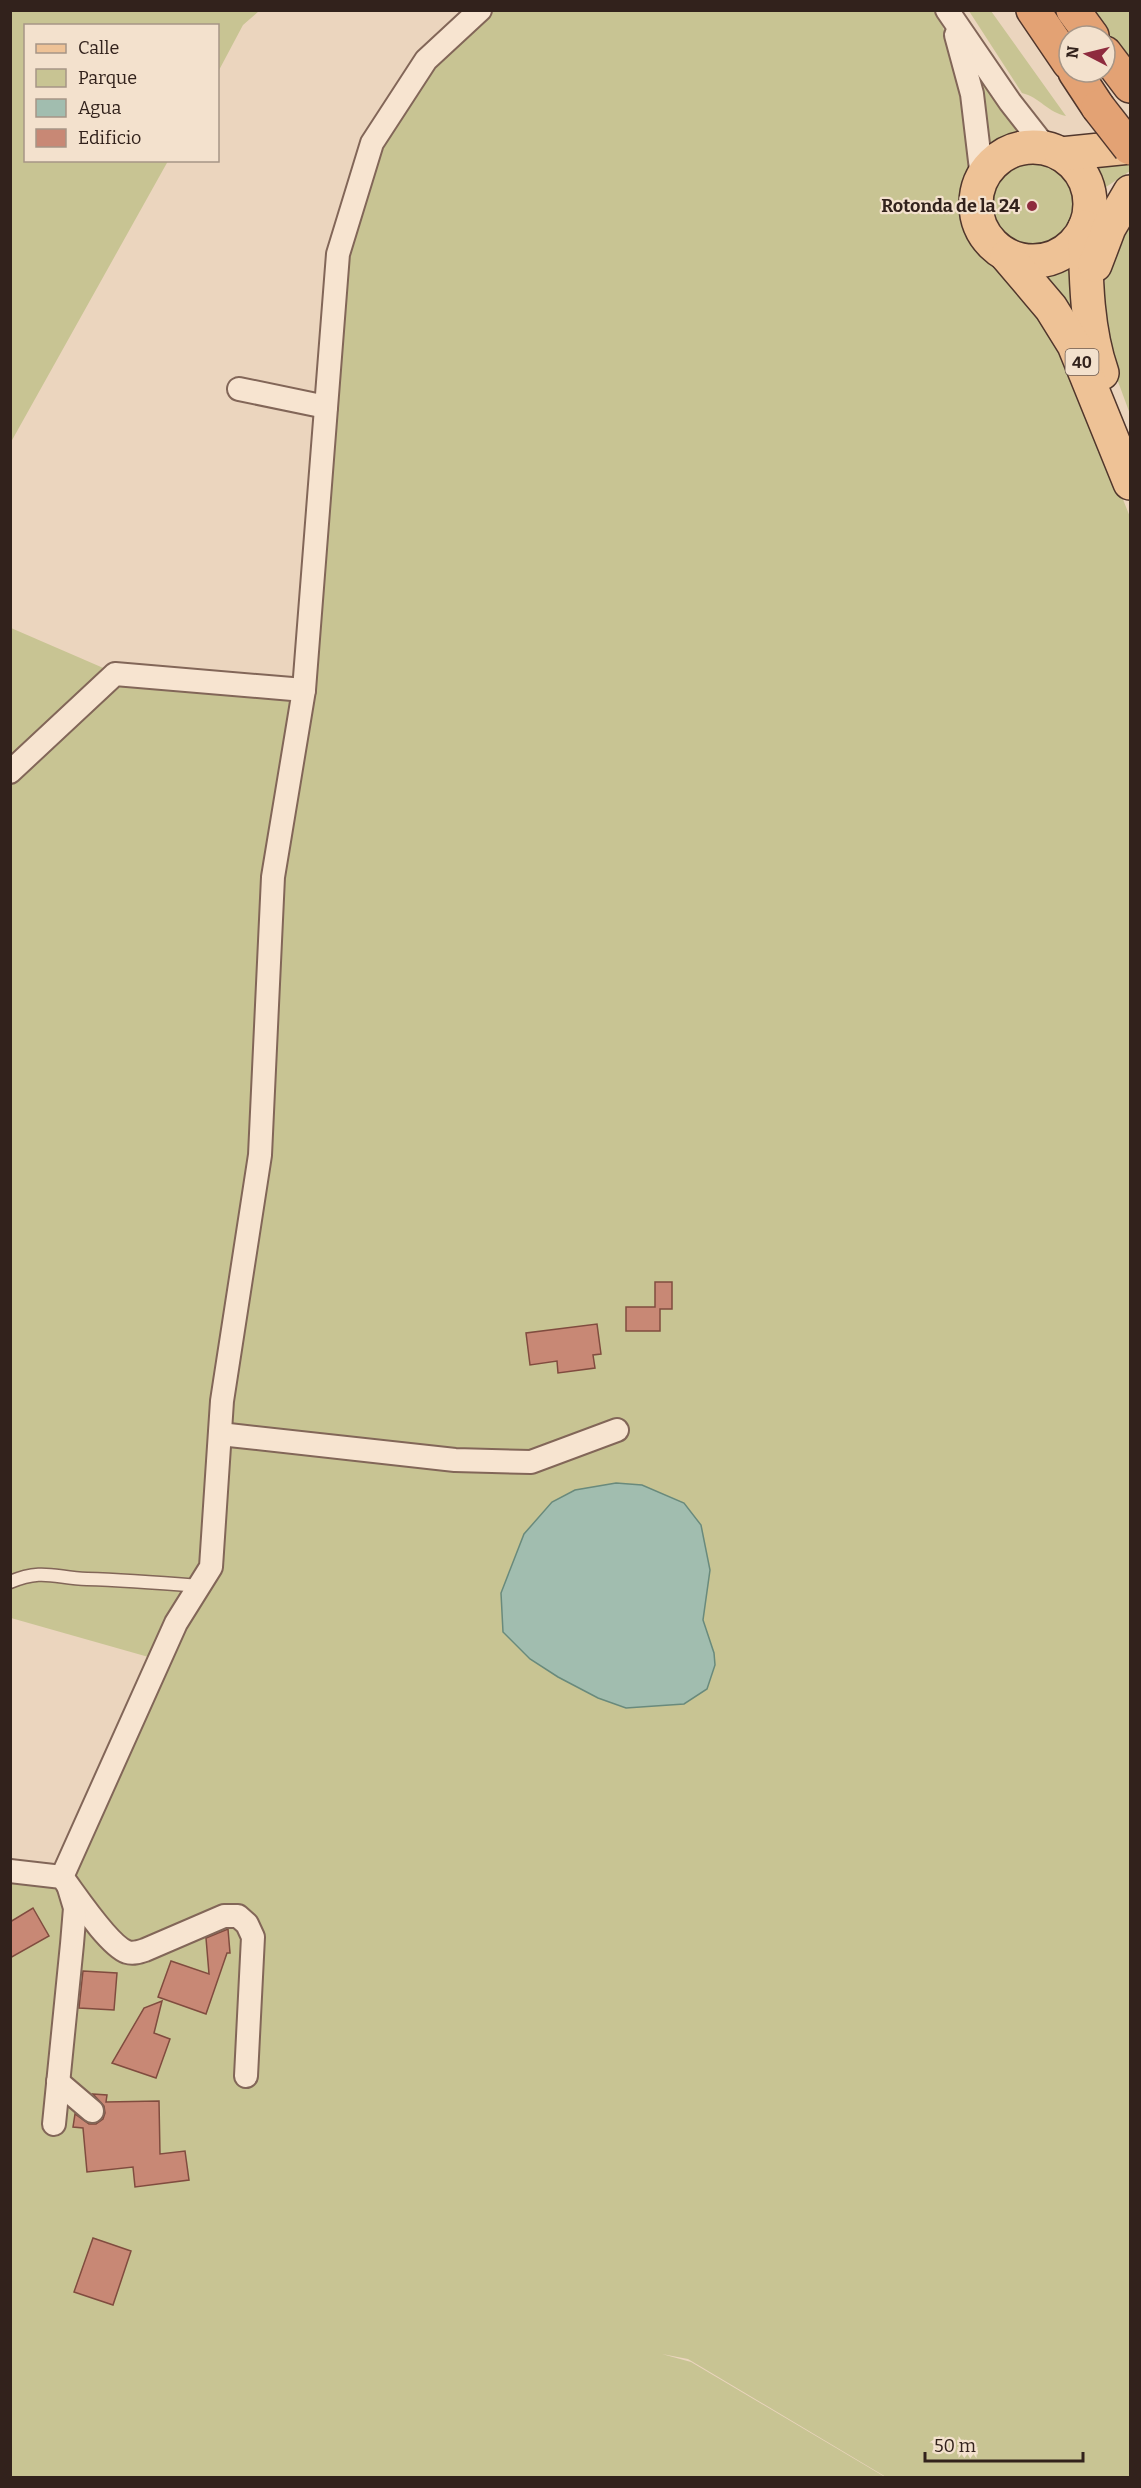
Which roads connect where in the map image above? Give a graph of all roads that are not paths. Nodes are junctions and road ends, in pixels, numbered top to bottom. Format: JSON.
{"nodes":[{"id":1,"x":480,"y":10,"type":"edge"},
{"id":2,"x":1034,"y":10,"type":"edge"},
{"id":3,"x":1073,"y":10,"type":"edge"},
{"id":4,"x":948,"y":12,"type":"edge"},
{"id":5,"x":1083,"y":24,"type":"edge"},
{"id":6,"x":1057,"y":45,"type":"edge"},
{"id":7,"x":1117,"y":68,"type":"edge"},
{"id":8,"x":1128,"y":83,"type":"edge"},
{"id":9,"x":1083,"y":84,"type":"edge"},
{"id":10,"x":1131,"y":148,"type":"edge"},
{"id":11,"x":1054,"y":151,"type":"junction"},
{"id":12,"x":982,"y":178,"type":"junction"},
{"id":13,"x":1131,"y":185,"type":"edge"},
{"id":14,"x":1131,"y":192,"type":"edge"},
{"id":15,"x":1088,"y":220,"type":"junction"},
{"id":16,"x":1007,"y":256,"type":"junction"},
{"id":17,"x":1089,"y":303,"type":"junction"},
{"id":18,"x":239,"y":389,"type":"dead end"},
{"id":19,"x":326,"y":407,"type":"junction"},
{"id":20,"x":1131,"y":447,"type":"edge"},
{"id":21,"x":1131,"y":483,"type":"edge"},
{"id":22,"x":303,"y":690,"type":"junction"},
{"id":23,"x":10,"y":772,"type":"edge"},
{"id":24,"x":617,"y":1430,"type":"dead end"},
{"id":25,"x":220,"y":1434,"type":"junction"},
{"id":26,"x":10,"y":1582,"type":"edge"},
{"id":27,"x":199,"y":1586,"type":"junction"},
{"id":28,"x":10,"y":1871,"type":"edge"},
{"id":29,"x":62,"y":1877,"type":"junction"},
{"id":30,"x":246,"y":2076,"type":"dead end"},
{"id":31,"x":58,"y":2082,"type":"junction"},
{"id":32,"x":92,"y":2111,"type":"dead end"},
{"id":33,"x":54,"y":2124,"type":"dead end"}],
"edges":[{"from":1,"to":19,"type":"street"},
{"from":2,"to":6,"type":"highway"},
{"from":3,"to":5,"type":"highway"},
{"from":4,"to":11,"type":"street"},
{"from":4,"to":12,"type":"street"},
{"from":7,"to":8,"type":"highway"},
{"from":9,"to":10,"type":"highway","bridge":true},
{"from":10,"to":11,"type":"main road"},
{"from":11,"to":12,"type":"main road"},
{"from":11,"to":15,"type":"main road","number":"40"},
{"from":12,"to":16,"type":"main road","number":"40"},
{"from":13,"to":15,"type":"main road"},
{"from":14,"to":17,"type":"main road"},
{"from":15,"to":16,"type":"main road"},
{"from":15,"to":17,"type":"main road","number":"40"},
{"from":16,"to":21,"type":"main road","number":"40"},
{"from":17,"to":20,"type":"main road","number":"40"},
{"from":18,"to":19,"type":"street"},
{"from":19,"to":22,"type":"street"},
{"from":22,"to":23,"type":"street"},
{"from":22,"to":25,"type":"street"},
{"from":24,"to":25,"type":"street"},
{"from":25,"to":27,"type":"street"},
{"from":26,"to":27,"type":"lane"},
{"from":27,"to":29,"type":"street"},
{"from":28,"to":29,"type":"street"},
{"from":29,"to":30,"type":"street"},
{"from":29,"to":31,"type":"street"},
{"from":31,"to":32,"type":"street"},
{"from":31,"to":33,"type":"street"}]}
